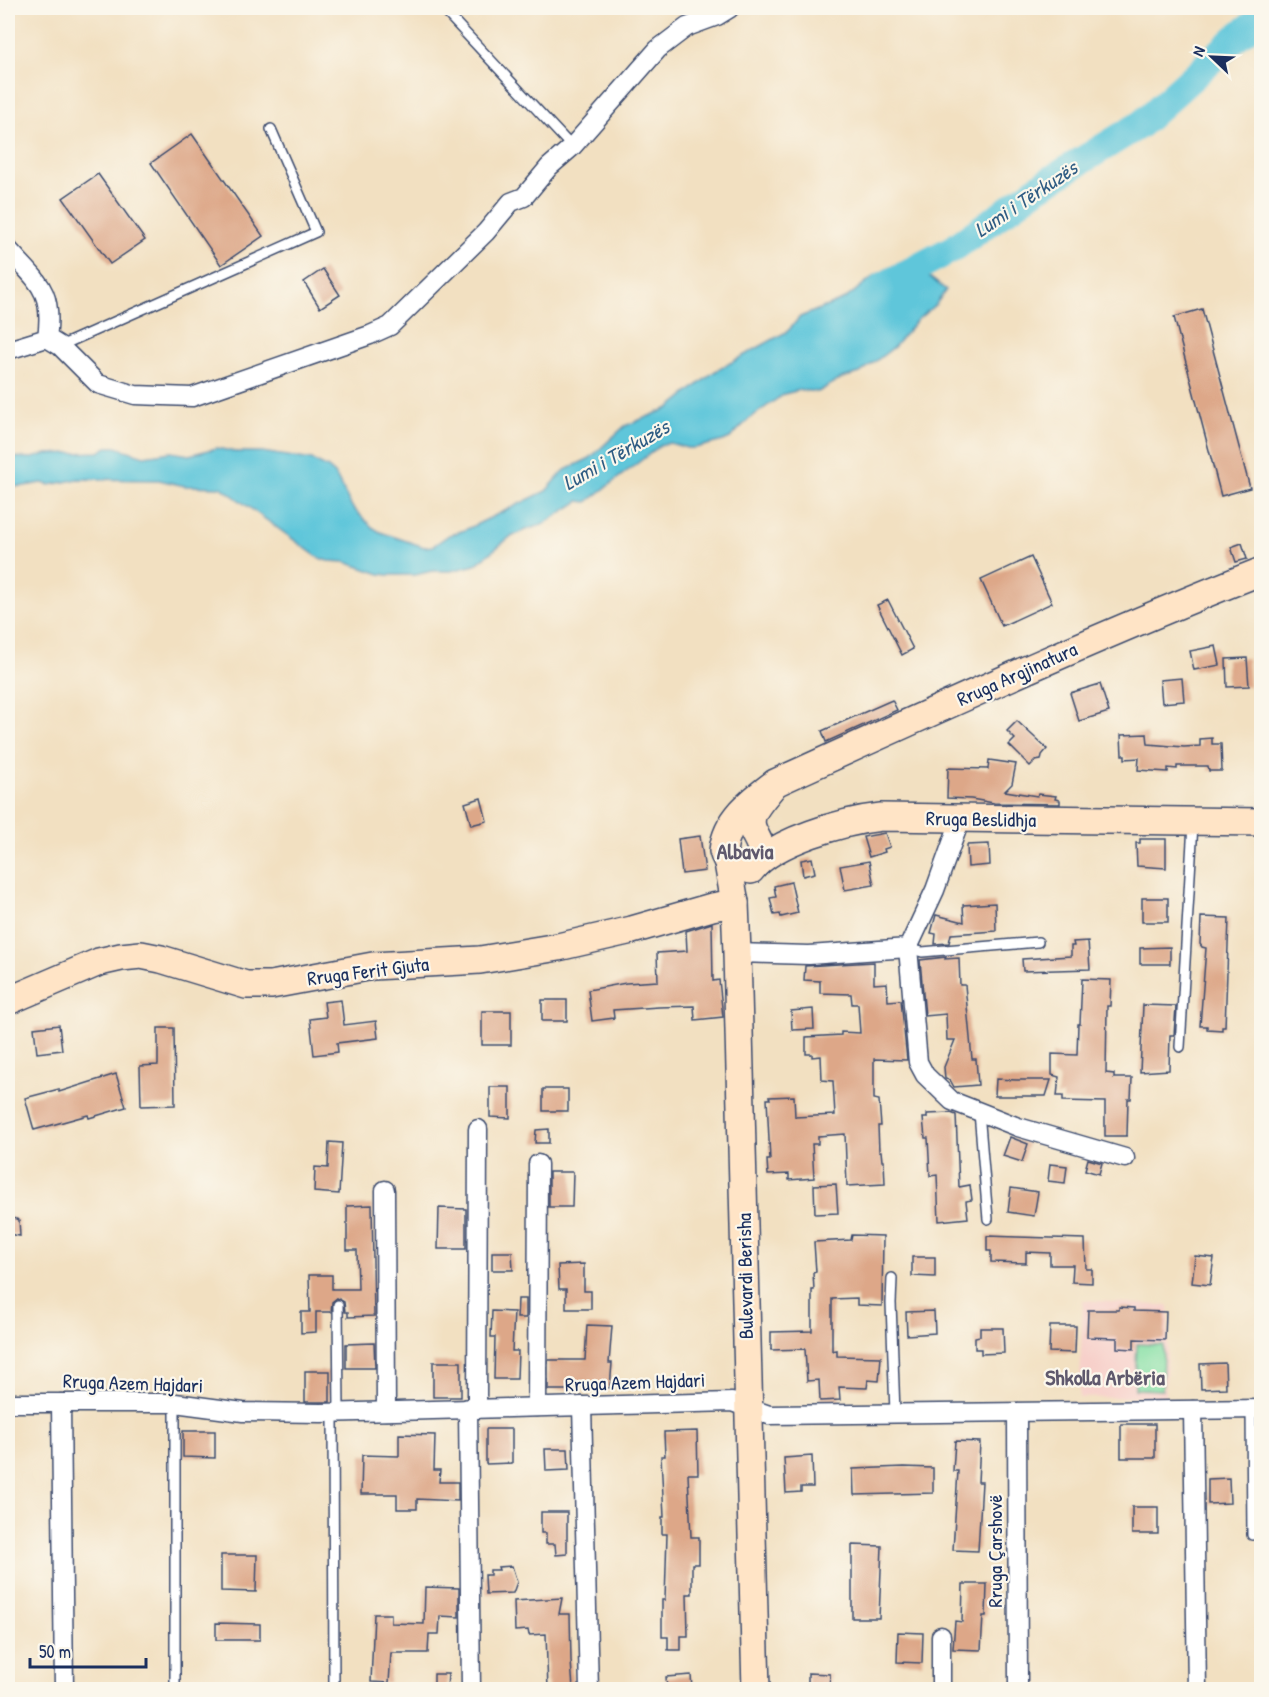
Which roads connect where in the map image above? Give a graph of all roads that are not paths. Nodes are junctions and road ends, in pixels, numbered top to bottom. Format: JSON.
{"nodes":[{"id":1,"x":442,"y":8,"type":"edge"},
{"id":2,"x":730,"y":8,"type":"edge"},
{"id":3,"x":271,"y":129,"type":"dead end"},
{"id":4,"x":572,"y":147,"type":"junction"},
{"id":5,"x":11,"y":258,"type":"edge"},
{"id":6,"x":53,"y":342,"type":"junction"},
{"id":7,"x":8,"y":350,"type":"edge"},
{"id":8,"x":1262,"y":571,"type":"edge"},
{"id":9,"x":775,"y":783,"type":"junction"},
{"id":10,"x":961,"y":818,"type":"junction"},
{"id":11,"x":1193,"y":821,"type":"junction"},
{"id":12,"x":1262,"y":822,"type":"edge"},
{"id":13,"x":754,"y":835,"type":"junction"},
{"id":14,"x":795,"y":842,"type":"junction"},
{"id":15,"x":727,"y":851,"type":"junction"},
{"id":16,"x":756,"y":863,"type":"junction"},
{"id":17,"x":735,"y":903,"type":"junction"},
{"id":18,"x":1038,"y":942,"type":"dead end"},
{"id":19,"x":908,"y":948,"type":"junction"},
{"id":20,"x":737,"y":953,"type":"junction"},
{"id":21,"x":8,"y":1001,"type":"edge"},
{"id":22,"x":1180,"y":1047,"type":"dead end"},
{"id":23,"x":979,"y":1112,"type":"junction"},
{"id":24,"x":478,"y":1129,"type":"dead end"},
{"id":25,"x":1125,"y":1158,"type":"dead end"},
{"id":26,"x":538,"y":1164,"type":"dead end"},
{"id":27,"x":385,"y":1190,"type":"dead end"},
{"id":28,"x":988,"y":1219,"type":"dead end"},
{"id":29,"x":892,"y":1278,"type":"dead end"},
{"id":30,"x":338,"y":1305,"type":"dead end"},
{"id":31,"x":175,"y":1402,"type":"junction"},
{"id":32,"x":8,"y":1403,"type":"edge"},
{"id":33,"x":62,"y":1403,"type":"junction"},
{"id":34,"x":582,"y":1406,"type":"junction"},
{"id":35,"x":537,"y":1407,"type":"junction"},
{"id":36,"x":749,"y":1408,"type":"junction"},
{"id":37,"x":472,"y":1409,"type":"junction"},
{"id":38,"x":1256,"y":1409,"type":"edge"},
{"id":39,"x":1193,"y":1410,"type":"junction"},
{"id":40,"x":386,"y":1411,"type":"junction"},
{"id":41,"x":336,"y":1412,"type":"junction"},
{"id":42,"x":1017,"y":1412,"type":"junction"},
{"id":43,"x":895,"y":1413,"type":"junction"},
{"id":44,"x":1252,"y":1535,"type":"dead end"},
{"id":45,"x":941,"y":1636,"type":"dead end"},
{"id":46,"x":64,"y":1689,"type":"edge"},
{"id":47,"x":175,"y":1689,"type":"edge"},
{"id":48,"x":334,"y":1689,"type":"edge"},
{"id":49,"x":471,"y":1689,"type":"edge"},
{"id":50,"x":589,"y":1689,"type":"edge"},
{"id":51,"x":756,"y":1689,"type":"edge"},
{"id":52,"x":941,"y":1689,"type":"edge"},
{"id":53,"x":1018,"y":1689,"type":"edge"},
{"id":54,"x":1197,"y":1689,"type":"edge"}],
"edges":[{"from":1,"to":4,"type":"lane"},
{"from":2,"to":4,"type":"street"},
{"from":3,"to":6,"type":"lane"},
{"from":4,"to":6,"type":"street"},
{"from":5,"to":6,"type":"street"},
{"from":6,"to":7,"type":"street"},
{"from":8,"to":9,"type":"main road","name":"Rruga Argjinatura"},
{"from":9,"to":13,"type":"main road","name":"Rruga Argjinatura"},
{"from":9,"to":15,"type":"main road","name":"Rruga Argjinatura"},
{"from":10,"to":11,"type":"main road","name":"Rruga Beslidhja"},
{"from":10,"to":14,"type":"main road","name":"Rruga Beslidhja"},
{"from":10,"to":19,"type":"street"},
{"from":11,"to":12,"type":"main road","name":"Rruga Beslidhja"},
{"from":11,"to":22,"type":"lane"},
{"from":13,"to":14,"type":"main road"},
{"from":13,"to":15,"type":"main road"},
{"from":13,"to":16,"type":"main road"},
{"from":14,"to":16,"type":"main road","name":"Rruga Beslidhja"},
{"from":15,"to":16,"type":"main road"},
{"from":15,"to":17,"type":"main road","name":"Bulevardi Berisha"},
{"from":16,"to":17,"type":"main road","name":"Rruga Beslidhja"},
{"from":17,"to":20,"type":"main road","name":"Bulevardi Berisha"},
{"from":17,"to":21,"type":"main road","name":"Rruga Ferit Gjuta"},
{"from":18,"to":19,"type":"lane"},
{"from":19,"to":20,"type":"street"},
{"from":19,"to":23,"type":"street"},
{"from":20,"to":36,"type":"main road","name":"Bulevardi Berisha"},
{"from":23,"to":25,"type":"street"},
{"from":23,"to":28,"type":"lane"},
{"from":24,"to":37,"type":"street"},
{"from":26,"to":35,"type":"street"},
{"from":27,"to":40,"type":"street"},
{"from":29,"to":43,"type":"lane"},
{"from":30,"to":41,"type":"lane"},
{"from":31,"to":33,"type":"street","name":"Rruga Azem Hajdari"},
{"from":31,"to":41,"type":"street","name":"Rruga Azem Hajdari"},
{"from":31,"to":47,"type":"lane"},
{"from":32,"to":33,"type":"street","name":"Rruga Azem Hajdari"},
{"from":33,"to":46,"type":"street"},
{"from":34,"to":35,"type":"street","name":"Rruga Azem Hajdari"},
{"from":34,"to":36,"type":"street","name":"Rruga Azem Hajdari"},
{"from":34,"to":50,"type":"street"},
{"from":35,"to":37,"type":"street","name":"Rruga Azem Hajdari"},
{"from":36,"to":43,"type":"street","name":"Rruga Azem Hajdari"},
{"from":36,"to":51,"type":"main road","name":"Bulevardi Berisha"},
{"from":37,"to":40,"type":"street","name":"Rruga Azem Hajdari"},
{"from":37,"to":49,"type":"street"},
{"from":38,"to":39,"type":"street","name":"Rruga Azem Hajdari"},
{"from":38,"to":44,"type":"lane"},
{"from":39,"to":42,"type":"street","name":"Rruga Azem Hajdari"},
{"from":39,"to":54,"type":"street"},
{"from":40,"to":41,"type":"street","name":"Rruga Azem Hajdari"},
{"from":41,"to":48,"type":"lane"},
{"from":42,"to":43,"type":"street","name":"Rruga Azem Hajdari"},
{"from":42,"to":53,"type":"street","name":"Rruga Çarshovë"},
{"from":45,"to":52,"type":"street"}]}
